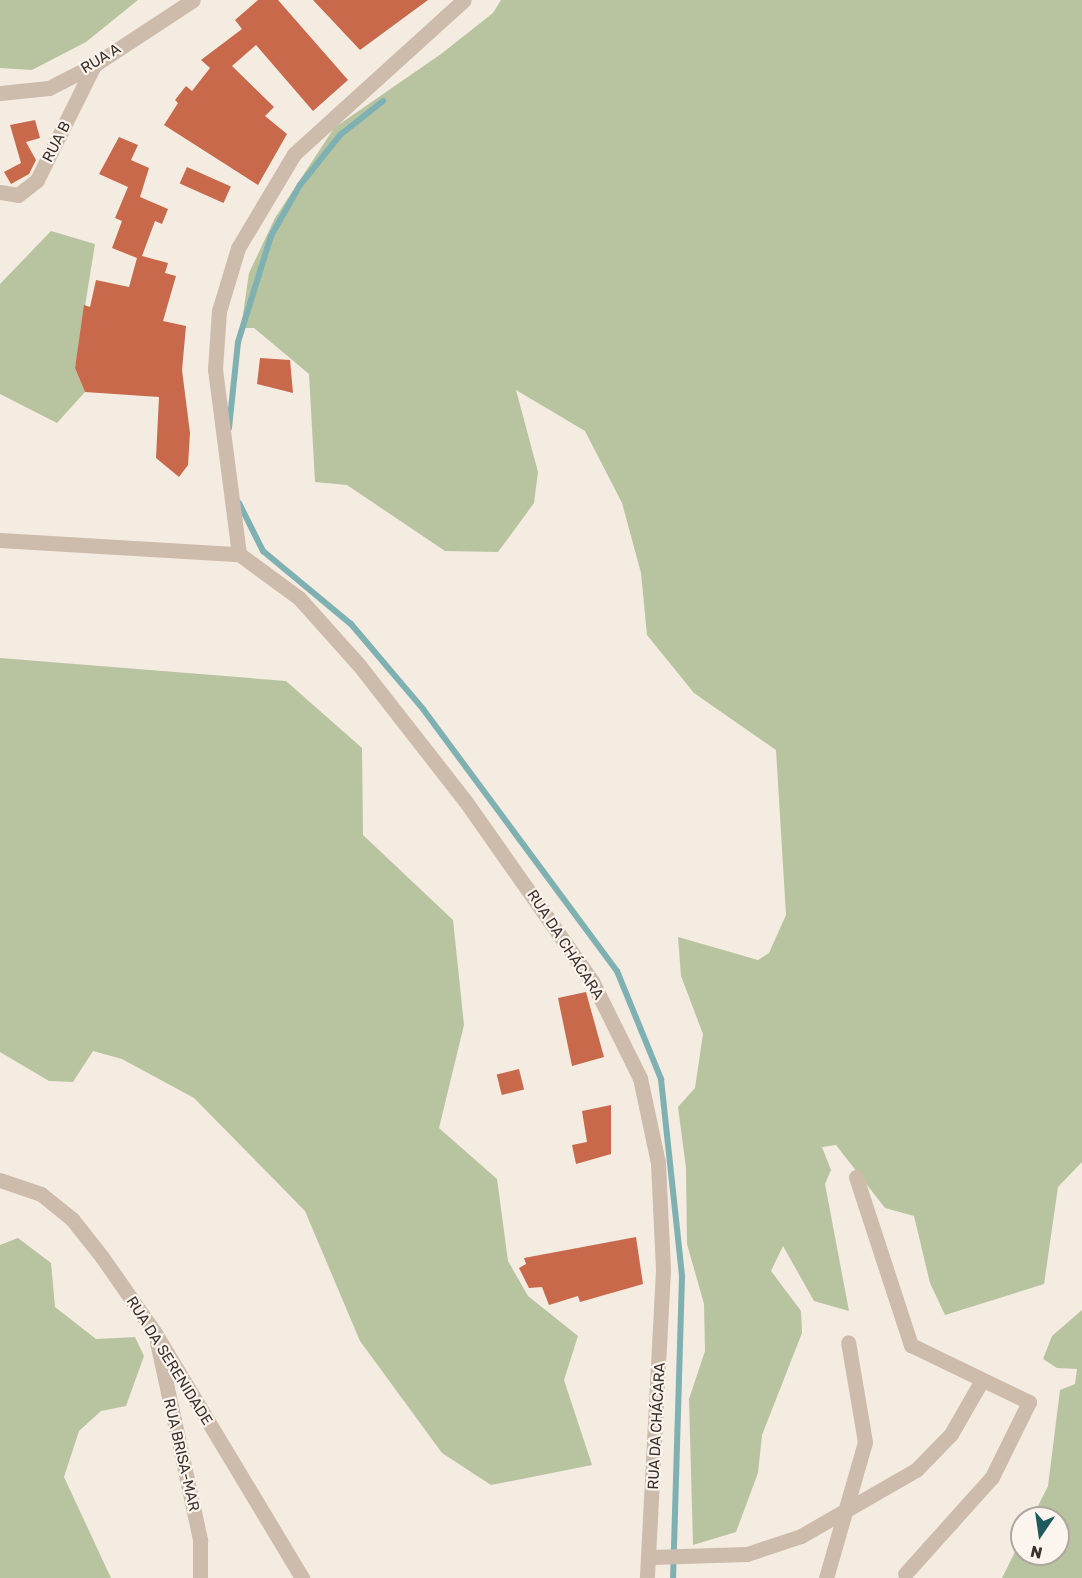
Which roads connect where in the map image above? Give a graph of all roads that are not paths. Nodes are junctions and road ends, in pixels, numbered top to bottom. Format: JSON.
{"nodes":[{"id":1,"x":192,"y":0,"type":"edge"},
{"id":2,"x":464,"y":0,"type":"edge"},
{"id":3,"x":94,"y":65,"type":"junction"},
{"id":4,"x":0,"y":93,"type":"edge"},
{"id":5,"x":0,"y":192,"type":"edge"},
{"id":6,"x":0,"y":540,"type":"edge"},
{"id":7,"x":239,"y":554,"type":"junction"},
{"id":8,"x":856,"y":1177,"type":"dead end"},
{"id":9,"x":0,"y":1180,"type":"edge"},
{"id":10,"x":155,"y":1334,"type":"junction"},
{"id":11,"x":848,"y":1342,"type":"dead end"},
{"id":12,"x":982,"y":1380,"type":"junction"},
{"id":13,"x":846,"y":1508,"type":"junction"},
{"id":14,"x":650,"y":1557,"type":"junction"},
{"id":15,"x":905,"y":1574,"type":"dead end"},
{"id":16,"x":200,"y":1578,"type":"edge"},
{"id":17,"x":302,"y":1578,"type":"edge"},
{"id":18,"x":647,"y":1578,"type":"edge"},
{"id":19,"x":826,"y":1578,"type":"edge"}],
"edges":[{"from":1,"to":3,"type":"street","name":"RUA A"},
{"from":2,"to":7,"type":"street"},
{"from":3,"to":4,"type":"street","name":"RUA A"},
{"from":3,"to":5,"type":"street","name":"RUA B"},
{"from":6,"to":7,"type":"street"},
{"from":7,"to":14,"type":"street","name":"RUA DA CHÁCARA"},
{"from":8,"to":12,"type":"street"},
{"from":9,"to":10,"type":"street","name":"RUA DA SERENIDADE"},
{"from":10,"to":16,"type":"street","name":"RUA BRISA-MAR"},
{"from":10,"to":17,"type":"street","name":"RUA DA SERENIDADE"},
{"from":11,"to":13,"type":"street"},
{"from":12,"to":13,"type":"street"},
{"from":12,"to":15,"type":"street"},
{"from":13,"to":14,"type":"street"},
{"from":13,"to":19,"type":"street"},
{"from":14,"to":18,"type":"street","name":"RUA DA CHÁCARA"}]}
